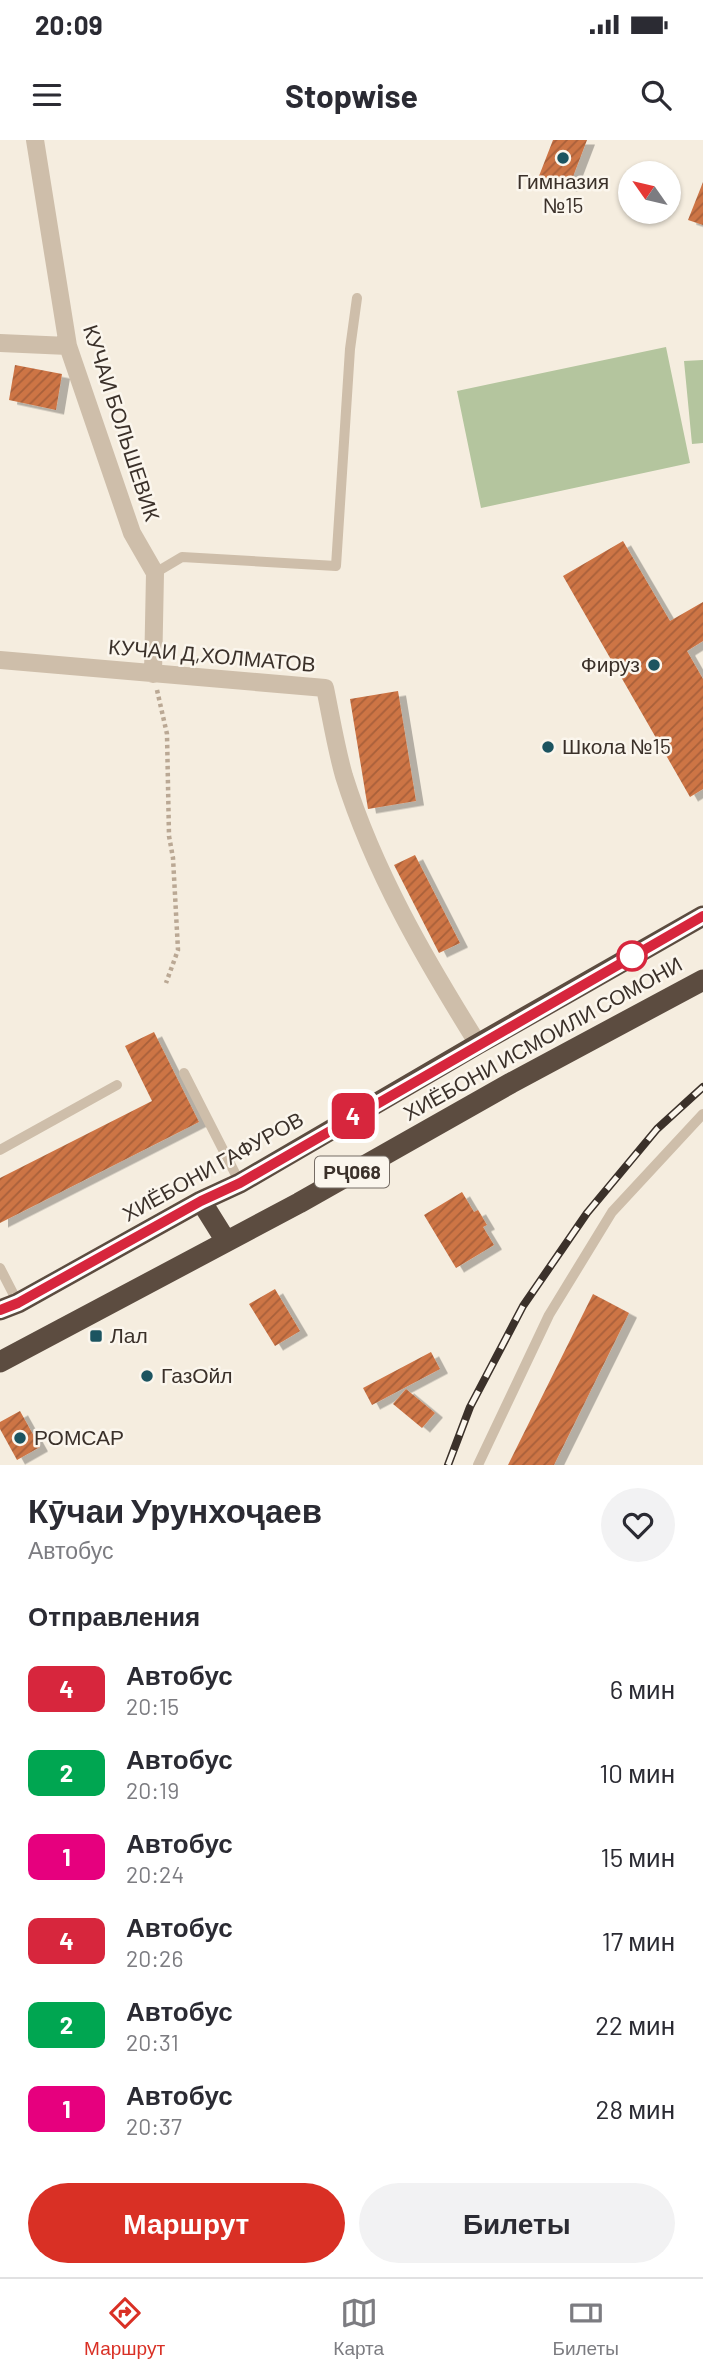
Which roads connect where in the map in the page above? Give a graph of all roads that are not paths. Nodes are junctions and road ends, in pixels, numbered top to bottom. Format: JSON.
{"nodes":[{"id":1,"x":35,"y":140,"type":"edge"},
{"id":2,"x":357,"y":298,"type":"dead end"},
{"id":3,"x":0,"y":343,"type":"edge"},
{"id":4,"x":68,"y":346,"type":"junction"},
{"id":5,"x":155,"y":573,"type":"junction"},
{"id":6,"x":0,"y":660,"type":"edge"},
{"id":7,"x":153,"y":674,"type":"junction"},
{"id":8,"x":703,"y":916,"type":"edge"},
{"id":9,"x":703,"y":980,"type":"edge"},
{"id":10,"x":478,"y":1044,"type":"junction"},
{"id":11,"x":184,"y":1073,"type":"dead end"},
{"id":12,"x":117,"y":1085,"type":"dead end"},
{"id":13,"x":703,"y":1114,"type":"edge"},
{"id":14,"x":0,"y":1150,"type":"edge"},
{"id":15,"x":240,"y":1183,"type":"junction"},
{"id":16,"x":201,"y":1201,"type":"junction"},
{"id":17,"x":226,"y":1241,"type":"junction"},
{"id":18,"x":0,"y":1268,"type":"edge"},
{"id":19,"x":9,"y":1306,"type":"edge"},
{"id":20,"x":0,"y":1362,"type":"edge"},
{"id":21,"x":478,"y":1465,"type":"edge"}],
"edges":[{"from":1,"to":4,"type":"street","name":"КУЧАИ БОЛЬШЕВИК"},
{"from":2,"to":5,"type":"lane"},
{"from":3,"to":4,"type":"street"},
{"from":4,"to":5,"type":"street","name":"КУЧАИ БОЛЬШЕВИК"},
{"from":5,"to":7,"type":"street"},
{"from":6,"to":7,"type":"street","name":"КУЧАИ Д,ХОЛМАТОВ"},
{"from":7,"to":10,"type":"street","name":"КУЧАИ Д,ХОЛМАТОВ"},
{"from":8,"to":10,"type":"highway","name":"ХИЁБОНИ ГАФУРОВ","number":"РҶ068"},
{"from":9,"to":17,"type":"highway","name":"ХИЁБОНИ ИСМОИЛИ СОМОНИ","number":"РҶ068"},
{"from":10,"to":15,"type":"highway","name":"ХИЁБОНИ ГАФУРОВ","number":"РҶ068"},
{"from":11,"to":15,"type":"lane"},
{"from":12,"to":14,"type":"lane"},
{"from":13,"to":21,"type":"lane"},
{"from":15,"to":16,"type":"highway","name":"ХИЁБОНИ ГАФУРОВ","number":"РҶ068"},
{"from":16,"to":17,"type":"highway"},
{"from":16,"to":19,"type":"highway","name":"ХИЁБОНИ ГАФУРОВ","number":"РҶ068"},
{"from":17,"to":20,"type":"highway","name":"ХИЁБОНИ ИСМОИЛИ СОМОНИ","number":"РҶ068"},
{"from":18,"to":19,"type":"lane"}]}
